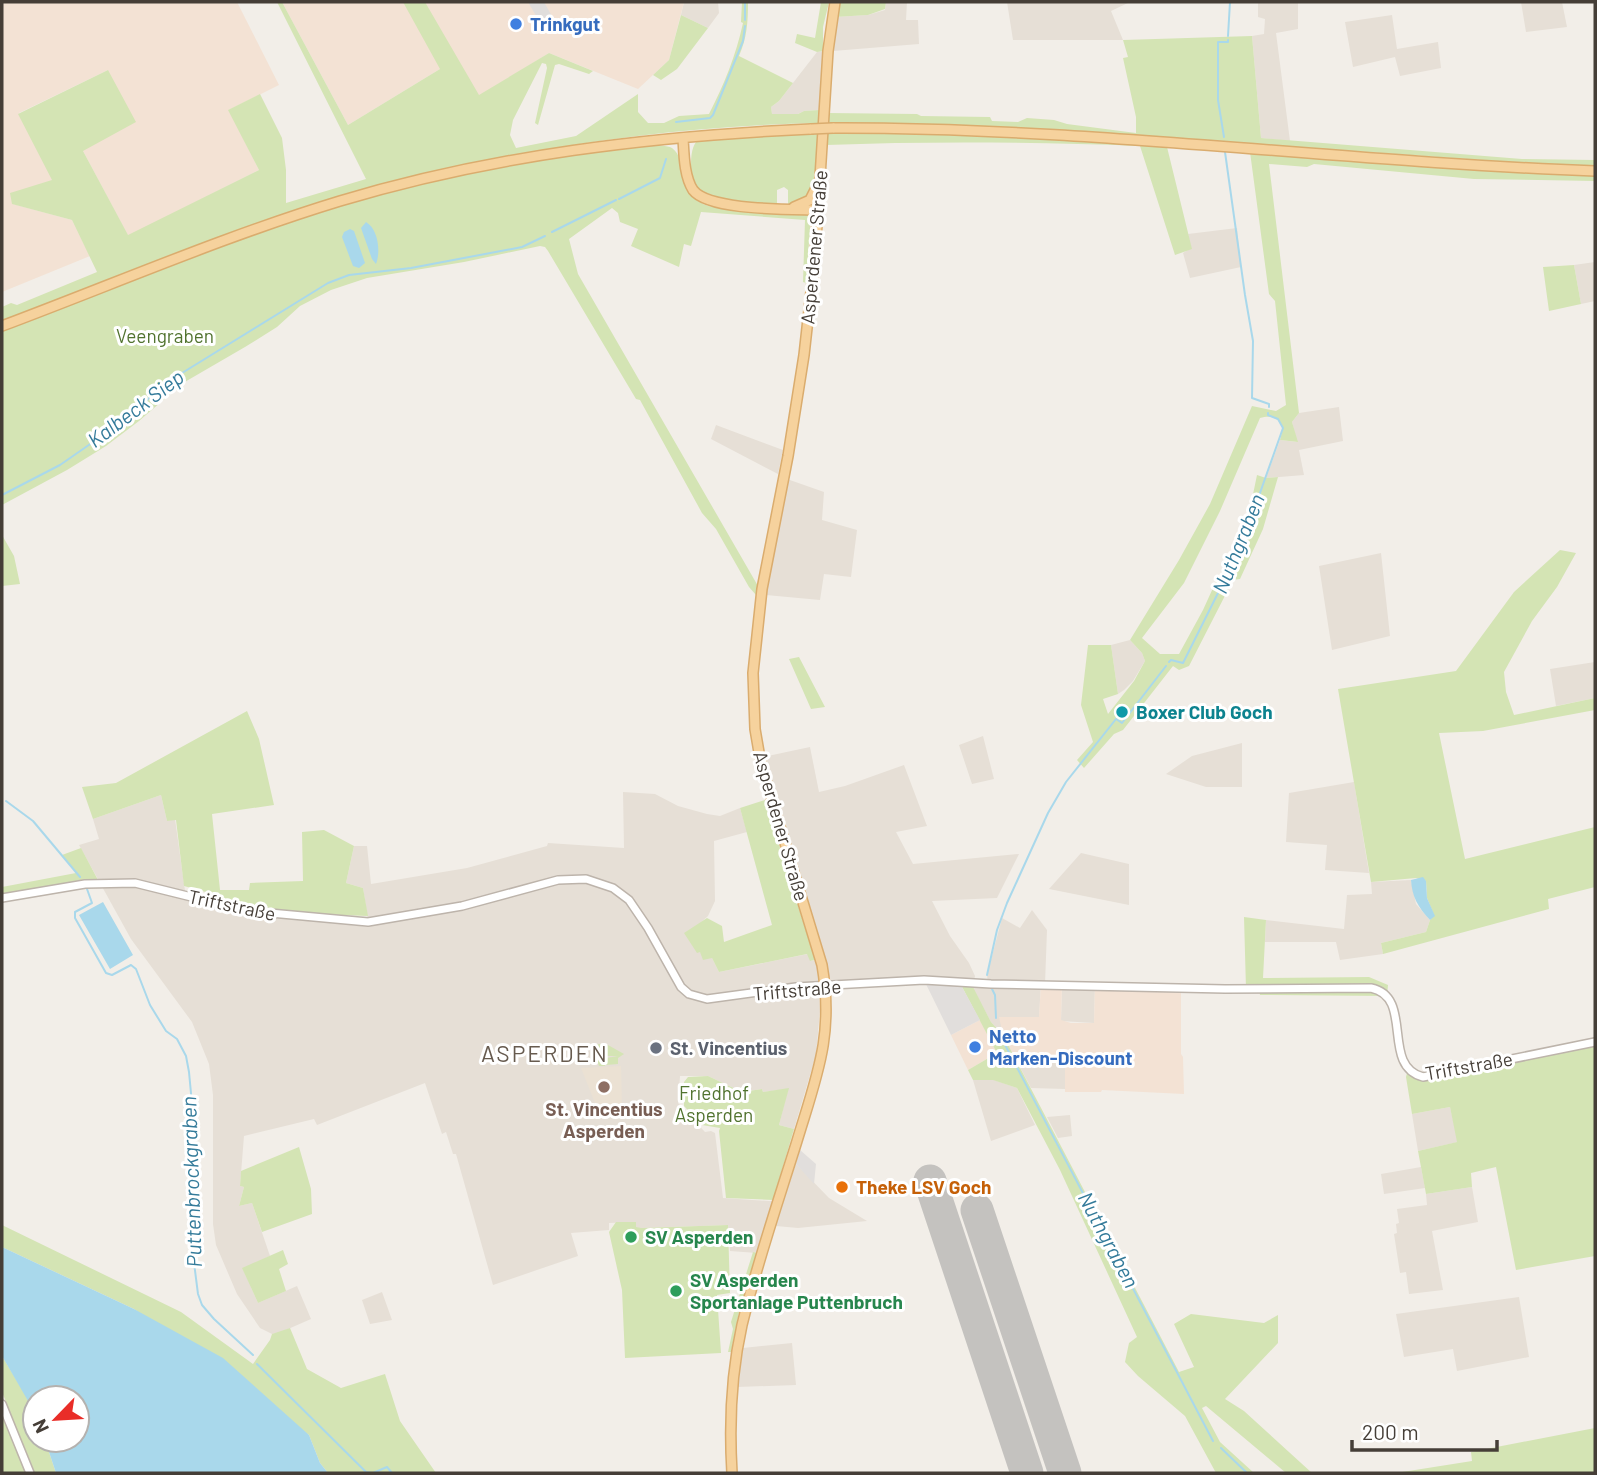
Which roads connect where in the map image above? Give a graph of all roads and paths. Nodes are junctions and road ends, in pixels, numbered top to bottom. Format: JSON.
{"nodes":[{"id":1,"x":835,"y":2,"type":"edge"},
{"id":2,"x":683,"y":138,"type":"junction"},
{"id":3,"x":661,"y":139,"type":"junction"},
{"id":4,"x":684,"y":155,"type":"junction"},
{"id":5,"x":1595,"y":171,"type":"edge"},
{"id":6,"x":820,"y":176,"type":"junction"},
{"id":7,"x":789,"y":208,"type":"junction"},
{"id":8,"x":819,"y":210,"type":"junction"},
{"id":9,"x":2,"y":326,"type":"edge"},
{"id":10,"x":2,"y":898,"type":"edge"},
{"id":11,"x":826,"y":987,"type":"junction"},
{"id":12,"x":1595,"y":1042,"type":"edge"},
{"id":13,"x":2,"y":1404,"type":"edge"},
{"id":14,"x":30,"y":1473,"type":"edge"},
{"id":15,"x":732,"y":1473,"type":"edge"}],
"edges":[{"from":1,"to":6,"type":"main road","name":"Asperdener Straße"},
{"from":2,"to":3,"type":"main road"},
{"from":2,"to":4,"type":"main road"},
{"from":2,"to":5,"type":"main road","bridge":true},
{"from":3,"to":4,"type":"main road"},
{"from":3,"to":9,"type":"main road"},
{"from":4,"to":7,"type":"main road"},
{"from":6,"to":7,"type":"main road"},
{"from":6,"to":8,"type":"main road","name":"Asperdener Straße"},
{"from":7,"to":8,"type":"main road"},
{"from":8,"to":11,"type":"main road","name":"Asperdener Straße"},
{"from":10,"to":11,"type":"street","name":"Triftstraße"},
{"from":11,"to":12,"type":"street","name":"Triftstraße"},
{"from":11,"to":15,"type":"main road","name":"Asperdener Straße"},
{"from":13,"to":14,"type":"street"}]}
